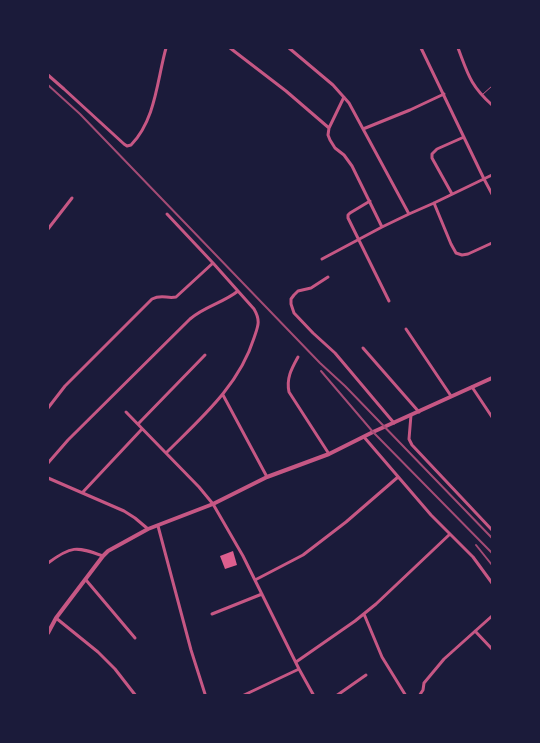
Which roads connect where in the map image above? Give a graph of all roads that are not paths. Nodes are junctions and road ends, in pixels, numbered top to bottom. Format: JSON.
{"nodes":[{"id":1,"x":166,"y":48,"type":"edge"},
{"id":2,"x":230,"y":48,"type":"edge"},
{"id":3,"x":289,"y":48,"type":"edge"},
{"id":4,"x":420,"y":48,"type":"edge"},
{"id":5,"x":458,"y":48,"type":"edge"},
{"id":6,"x":48,"y":75,"type":"edge"},
{"id":7,"x":492,"y":86,"type":"edge"},
{"id":8,"x":444,"y":94,"type":"junction"},
{"id":9,"x":481,"y":95,"type":"junction"},
{"id":10,"x":344,"y":97,"type":"junction"},
{"id":11,"x":492,"y":105,"type":"edge"},
{"id":12,"x":329,"y":128,"type":"junction"},
{"id":13,"x":363,"y":130,"type":"junction"},
{"id":14,"x":464,"y":137,"type":"junction"},
{"id":15,"x":492,"y":175,"type":"edge"},
{"id":16,"x":484,"y":178,"type":"junction"},
{"id":17,"x":452,"y":194,"type":"junction"},
{"id":18,"x":492,"y":194,"type":"edge"},
{"id":19,"x":72,"y":198,"type":"dead end"},
{"id":20,"x":370,"y":201,"type":"junction"},
{"id":21,"x":434,"y":203,"type":"junction"},
{"id":22,"x":167,"y":214,"type":"dead end"},
{"id":23,"x":409,"y":214,"type":"junction"},
{"id":24,"x":382,"y":227,"type":"junction"},
{"id":25,"x":48,"y":229,"type":"edge"},
{"id":26,"x":358,"y":239,"type":"junction"},
{"id":27,"x":492,"y":243,"type":"edge"},
{"id":28,"x":322,"y":259,"type":"dead end"},
{"id":29,"x":213,"y":263,"type":"junction"},
{"id":30,"x":328,"y":277,"type":"dead end"},
{"id":31,"x":238,"y":291,"type":"junction"},
{"id":32,"x":389,"y":300,"type":"dead end"},
{"id":33,"x":406,"y":329,"type":"dead end"},
{"id":34,"x":363,"y":348,"type":"dead end"},
{"id":35,"x":204,"y":355,"type":"dead end"},
{"id":36,"x":298,"y":357,"type":"dead end"},
{"id":37,"x":492,"y":378,"type":"edge"},
{"id":38,"x":472,"y":387,"type":"junction"},
{"id":39,"x":223,"y":395,"type":"junction"},
{"id":40,"x":451,"y":396,"type":"junction"},
{"id":41,"x":48,"y":408,"type":"edge"},
{"id":42,"x":126,"y":412,"type":"dead end"},
{"id":43,"x":418,"y":412,"type":"junction"},
{"id":44,"x":411,"y":415,"type":"junction"},
{"id":45,"x":492,"y":417,"type":"edge"},
{"id":46,"x":394,"y":423,"type":"junction"},
{"id":47,"x":138,"y":424,"type":"junction"},
{"id":48,"x":142,"y":428,"type":"junction"},
{"id":49,"x":364,"y":436,"type":"junction"},
{"id":50,"x":166,"y":453,"type":"junction"},
{"id":51,"x":329,"y":454,"type":"junction"},
{"id":52,"x":48,"y":463,"type":"edge"},
{"id":53,"x":268,"y":477,"type":"junction"},
{"id":54,"x":398,"y":477,"type":"junction"},
{"id":55,"x":48,"y":478,"type":"edge"},
{"id":56,"x":82,"y":493,"type":"junction"},
{"id":57,"x":213,"y":504,"type":"junction"},
{"id":58,"x":158,"y":526,"type":"junction"},
{"id":59,"x":148,"y":529,"type":"junction"},
{"id":60,"x":492,"y":530,"type":"edge"},
{"id":61,"x":450,"y":534,"type":"junction"},
{"id":62,"x":103,"y":556,"type":"junction"},
{"id":63,"x":48,"y":563,"type":"edge"},
{"id":64,"x":86,"y":580,"type":"junction"},
{"id":65,"x":255,"y":580,"type":"junction"},
{"id":66,"x":492,"y":583,"type":"edge"},
{"id":67,"x":262,"y":594,"type":"junction"},
{"id":68,"x":212,"y":614,"type":"dead end"},
{"id":69,"x":364,"y":614,"type":"junction"},
{"id":70,"x":492,"y":616,"type":"edge"},
{"id":71,"x":56,"y":618,"type":"junction"},
{"id":72,"x":476,"y":631,"type":"junction"},
{"id":73,"x":48,"y":633,"type":"edge"},
{"id":74,"x":135,"y":638,"type":"dead end"},
{"id":75,"x":492,"y":649,"type":"edge"},
{"id":76,"x":296,"y":662,"type":"junction"},
{"id":77,"x":299,"y":669,"type":"junction"},
{"id":78,"x":366,"y":675,"type":"dead end"},
{"id":79,"x":205,"y":694,"type":"dead end"},
{"id":80,"x":136,"y":696,"type":"edge"},
{"id":81,"x":242,"y":696,"type":"edge"},
{"id":82,"x":314,"y":696,"type":"edge"},
{"id":83,"x":336,"y":696,"type":"edge"},
{"id":84,"x":406,"y":696,"type":"edge"},
{"id":85,"x":419,"y":696,"type":"edge"}],
"edges":[{"from":1,"to":6,"type":"street"},
{"from":2,"to":12,"type":"street"},
{"from":3,"to":10,"type":"street"},
{"from":4,"to":8,"type":"street"},
{"from":5,"to":9,"type":"street"},
{"from":7,"to":9,"type":"lane"},
{"from":8,"to":13,"type":"street"},
{"from":8,"to":14,"type":"street"},
{"from":9,"to":11,"type":"street"},
{"from":10,"to":12,"type":"street"},
{"from":10,"to":13,"type":"street"},
{"from":12,"to":20,"type":"street"},
{"from":13,"to":23,"type":"street"},
{"from":14,"to":16,"type":"street"},
{"from":14,"to":17,"type":"street"},
{"from":15,"to":16,"type":"street"},
{"from":16,"to":17,"type":"street"},
{"from":16,"to":18,"type":"street"},
{"from":17,"to":21,"type":"street"},
{"from":19,"to":25,"type":"street"},
{"from":20,"to":24,"type":"street"},
{"from":20,"to":26,"type":"street"},
{"from":21,"to":23,"type":"street"},
{"from":21,"to":27,"type":"street"},
{"from":22,"to":29,"type":"street"},
{"from":23,"to":24,"type":"street"},
{"from":24,"to":26,"type":"street"},
{"from":26,"to":28,"type":"street"},
{"from":26,"to":32,"type":"street"},
{"from":29,"to":31,"type":"street"},
{"from":29,"to":41,"type":"street"},
{"from":30,"to":46,"type":"street"},
{"from":31,"to":39,"type":"street"},
{"from":31,"to":52,"type":"street"},
{"from":33,"to":40,"type":"street"},
{"from":34,"to":43,"type":"street"},
{"from":35,"to":47,"type":"street"},
{"from":36,"to":51,"type":"street"},
{"from":37,"to":38,"type":"street"},
{"from":38,"to":40,"type":"street"},
{"from":38,"to":45,"type":"street"},
{"from":39,"to":50,"type":"street"},
{"from":39,"to":53,"type":"street"},
{"from":40,"to":43,"type":"street"},
{"from":42,"to":47,"type":"street"},
{"from":43,"to":44,"type":"street"},
{"from":44,"to":46,"type":"street"},
{"from":44,"to":60,"type":"street"},
{"from":46,"to":49,"type":"street"},
{"from":47,"to":48,"type":"street"},
{"from":48,"to":50,"type":"street"},
{"from":48,"to":56,"type":"street"},
{"from":49,"to":51,"type":"street"},
{"from":49,"to":54,"type":"street"},
{"from":50,"to":57,"type":"street"},
{"from":51,"to":53,"type":"street"},
{"from":53,"to":57,"type":"street"},
{"from":54,"to":61,"type":"street"},
{"from":54,"to":65,"type":"street"},
{"from":55,"to":56,"type":"street"},
{"from":56,"to":59,"type":"street"},
{"from":57,"to":58,"type":"street"},
{"from":57,"to":65,"type":"street"},
{"from":58,"to":59,"type":"street"},
{"from":58,"to":79,"type":"street"},
{"from":59,"to":62,"type":"street"},
{"from":61,"to":66,"type":"street"},
{"from":61,"to":69,"type":"street"},
{"from":62,"to":63,"type":"street"},
{"from":62,"to":64,"type":"street"},
{"from":64,"to":71,"type":"street"},
{"from":64,"to":74,"type":"street"},
{"from":65,"to":67,"type":"street"},
{"from":67,"to":68,"type":"street"},
{"from":67,"to":76,"type":"street"},
{"from":69,"to":76,"type":"street"},
{"from":69,"to":84,"type":"street"},
{"from":70,"to":72,"type":"street"},
{"from":71,"to":73,"type":"street"},
{"from":71,"to":80,"type":"street"},
{"from":72,"to":75,"type":"street"},
{"from":72,"to":85,"type":"street"},
{"from":76,"to":77,"type":"street"},
{"from":77,"to":81,"type":"street"},
{"from":77,"to":82,"type":"street"},
{"from":78,"to":83,"type":"street"}]}
